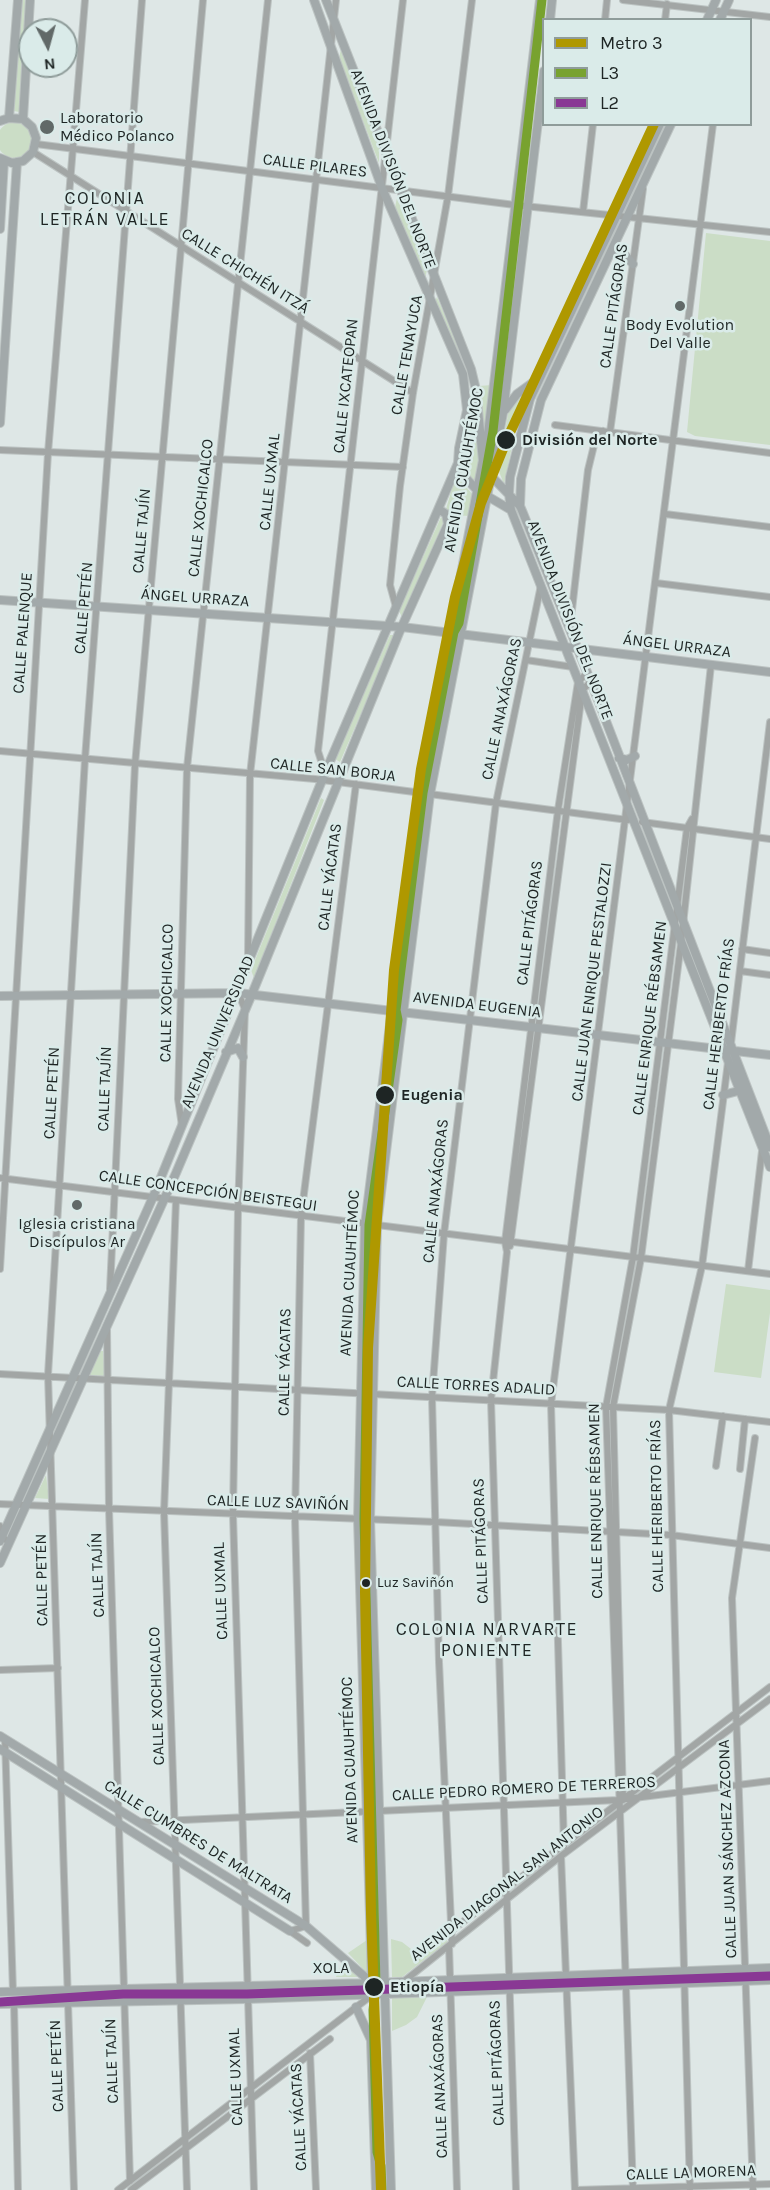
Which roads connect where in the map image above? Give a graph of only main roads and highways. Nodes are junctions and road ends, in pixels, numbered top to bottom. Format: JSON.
{"nodes":[{"id":1,"x":18,"y":0,"type":"edge"},
{"id":2,"x":30,"y":0,"type":"edge"},
{"id":3,"x":314,"y":0,"type":"edge"},
{"id":4,"x":326,"y":0,"type":"edge"},
{"id":5,"x":540,"y":0,"type":"edge"},
{"id":6,"x":552,"y":0,"type":"edge"},
{"id":7,"x":716,"y":0,"type":"edge"},
{"id":8,"x":729,"y":0,"type":"edge"},
{"id":9,"x":722,"y":17,"type":"edge"},
{"id":10,"x":550,"y":18,"type":"edge"},
{"id":11,"x":708,"y":18,"type":"edge"},
{"id":12,"x":542,"y":79,"type":"edge"},
{"id":13,"x":23,"y":119,"type":"junction"},
{"id":14,"x":4,"y":120,"type":"edge"},
{"id":15,"x":659,"y":126,"type":"edge"},
{"id":16,"x":670,"y":126,"type":"edge"},
{"id":17,"x":2,"y":159,"type":"edge"},
{"id":18,"x":16,"y":162,"type":"junction"},
{"id":19,"x":0,"y":229,"type":"edge"},
{"id":20,"x":611,"y":254,"type":"junction"},
{"id":21,"x":633,"y":264,"type":"road end"},
{"id":22,"x":556,"y":367,"type":"junction"},
{"id":23,"x":542,"y":376,"type":"junction"},
{"id":24,"x":503,"y":412,"type":"junction"},
{"id":25,"x":0,"y":423,"type":"edge"},
{"id":26,"x":483,"y":461,"type":"junction"},
{"id":27,"x":458,"y":463,"type":"junction"},
{"id":28,"x":492,"y":477,"type":"junction"},
{"id":29,"x":477,"y":490,"type":"junction"},
{"id":30,"x":508,"y":494,"type":"junction"},
{"id":31,"x":488,"y":498,"type":"junction"},
{"id":32,"x":520,"y":506,"type":"junction"},
{"id":33,"x":440,"y":510,"type":"junction"},
{"id":34,"x":511,"y":510,"type":"junction"},
{"id":35,"x":0,"y":600,"type":"edge"},
{"id":36,"x":388,"y":625,"type":"junction"},
{"id":37,"x":402,"y":627,"type":"junction"},
{"id":38,"x":450,"y":631,"type":"junction"},
{"id":39,"x":462,"y":632,"type":"junction"},
{"id":40,"x":565,"y":648,"type":"junction"},
{"id":41,"x":577,"y":649,"type":"junction"},
{"id":42,"x":770,"y":672,"type":"edge"},
{"id":43,"x":635,"y":756,"type":"road end"},
{"id":44,"x":619,"y":758,"type":"junction"},
{"id":45,"x":238,"y":993,"type":"junction"},
{"id":46,"x":252,"y":994,"type":"junction"},
{"id":47,"x":0,"y":996,"type":"edge"},
{"id":48,"x":390,"y":1009,"type":"junction"},
{"id":49,"x":403,"y":1011,"type":"junction"},
{"id":50,"x":726,"y":1049,"type":"junction"},
{"id":51,"x":226,"y":1052,"type":"junction"},
{"id":52,"x":770,"y":1055,"type":"edge"},
{"id":53,"x":243,"y":1057,"type":"road end"},
{"id":54,"x":738,"y":1091,"type":"junction"},
{"id":55,"x":723,"y":1095,"type":"road end"},
{"id":56,"x":766,"y":1149,"type":"edge"},
{"id":57,"x":770,"y":1167,"type":"edge"},
{"id":58,"x":79,"y":1377,"type":"junction"},
{"id":59,"x":21,"y":1505,"type":"junction"},
{"id":60,"x":4,"y":1540,"type":"edge"},
{"id":61,"x":0,"y":1563,"type":"edge"},
{"id":62,"x":2,"y":1737,"type":"edge"},
{"id":63,"x":3,"y":1751,"type":"edge"},
{"id":64,"x":290,"y":1931,"type":"road end"},
{"id":65,"x":770,"y":1968,"type":"edge"},
{"id":66,"x":770,"y":1980,"type":"edge"},
{"id":67,"x":372,"y":1983,"type":"junction"},
{"id":68,"x":384,"y":1983,"type":"junction"},
{"id":69,"x":0,"y":1992,"type":"edge"},
{"id":70,"x":385,"y":1993,"type":"junction"},
{"id":71,"x":0,"y":2004,"type":"edge"},
{"id":72,"x":356,"y":2007,"type":"road end"},
{"id":73,"x":376,"y":2190,"type":"edge"},
{"id":74,"x":391,"y":2190,"type":"edge"}],
"edges":[{"from":1,"to":14,"type":"main road"},
{"from":2,"to":13,"type":"main road"},
{"from":3,"to":27,"type":"main road","name":"AVENIDA DIVISIÓN DEL NORTE"},
{"from":4,"to":26,"type":"main road","name":"AVENIDA DIVISIÓN DEL NORTE"},
{"from":5,"to":26,"type":"main road","name":"AVENIDA CUAUHTÉMOC"},
{"from":6,"to":10,"type":"main road"},
{"from":7,"to":11,"type":"main road"},
{"from":8,"to":9,"type":"main road"},
{"from":12,"to":24,"type":"main road","name":"AVENIDA CUAUHTÉMOC"},
{"from":13,"to":14,"type":"main road"},
{"from":13,"to":18,"type":"main road"},
{"from":15,"to":23,"type":"main road"},
{"from":16,"to":20,"type":"main road"},
{"from":17,"to":18,"type":"main road"},
{"from":17,"to":19,"type":"main road"},
{"from":18,"to":25,"type":"main road"},
{"from":20,"to":21,"type":"main road"},
{"from":20,"to":22,"type":"main road"},
{"from":22,"to":23,"type":"main road"},
{"from":22,"to":32,"type":"main road"},
{"from":23,"to":24,"type":"main road"},
{"from":23,"to":30,"type":"main road"},
{"from":24,"to":28,"type":"main road","name":"AVENIDA CUAUHTÉMOC"},
{"from":26,"to":28,"type":"main road","name":"AVENIDA DIVISIÓN DEL NORTE"},
{"from":26,"to":29,"type":"main road","name":"AVENIDA CUAUHTÉMOC"},
{"from":27,"to":29,"type":"main road","name":"AVENIDA DIVISIÓN DEL NORTE"},
{"from":27,"to":33,"type":"main road","name":"AVENIDA UNIVERSIDAD"},
{"from":28,"to":30,"type":"main road","name":"AVENIDA DIVISIÓN DEL NORTE"},
{"from":28,"to":31,"type":"main road","name":"AVENIDA CUAUHTÉMOC"},
{"from":29,"to":31,"type":"main road","name":"AVENIDA DIVISIÓN DEL NORTE"},
{"from":29,"to":38,"type":"main road","name":"AVENIDA CUAUHTÉMOC"},
{"from":30,"to":32,"type":"main road","name":"AVENIDA DIVISIÓN DEL NORTE"},
{"from":30,"to":34,"type":"main road"},
{"from":31,"to":34,"type":"main road","name":"AVENIDA DIVISIÓN DEL NORTE"},
{"from":31,"to":39,"type":"main road","name":"AVENIDA CUAUHTÉMOC"},
{"from":32,"to":41,"type":"main road","name":"AVENIDA DIVISIÓN DEL NORTE"},
{"from":33,"to":36,"type":"main road","name":"AVENIDA UNIVERSIDAD"},
{"from":33,"to":37,"type":"main road","name":"AVENIDA UNIVERSIDAD"},
{"from":34,"to":40,"type":"main road","name":"AVENIDA DIVISIÓN DEL NORTE"},
{"from":35,"to":36,"type":"main road","name":"ÁNGEL URRAZA"},
{"from":36,"to":37,"type":"main road","name":"ÁNGEL URRAZA"},
{"from":36,"to":45,"type":"main road","name":"AVENIDA UNIVERSIDAD"},
{"from":37,"to":38,"type":"main road","name":"ÁNGEL URRAZA"},
{"from":37,"to":46,"type":"main road","name":"AVENIDA UNIVERSIDAD"},
{"from":38,"to":39,"type":"main road","name":"ÁNGEL URRAZA"},
{"from":38,"to":48,"type":"main road","name":"AVENIDA CUAUHTÉMOC"},
{"from":39,"to":40,"type":"main road","name":"ÁNGEL URRAZA"},
{"from":39,"to":49,"type":"main road","name":"AVENIDA CUAUHTÉMOC"},
{"from":40,"to":41,"type":"main road","name":"ÁNGEL URRAZA"},
{"from":40,"to":50,"type":"main road","name":"AVENIDA DIVISIÓN DEL NORTE"},
{"from":41,"to":42,"type":"main road","name":"ÁNGEL URRAZA"},
{"from":41,"to":44,"type":"main road","name":"AVENIDA DIVISIÓN DEL NORTE"},
{"from":43,"to":44,"type":"main road"},
{"from":44,"to":50,"type":"main road","name":"AVENIDA DIVISIÓN DEL NORTE"},
{"from":45,"to":46,"type":"main road","name":"AVENIDA EUGENIA"},
{"from":45,"to":47,"type":"main road","name":"AVENIDA EUGENIA"},
{"from":45,"to":58,"type":"main road","name":"AVENIDA UNIVERSIDAD"},
{"from":46,"to":48,"type":"main road","name":"AVENIDA EUGENIA"},
{"from":46,"to":51,"type":"main road","name":"AVENIDA UNIVERSIDAD"},
{"from":48,"to":49,"type":"main road","name":"AVENIDA EUGENIA"},
{"from":48,"to":67,"type":"main road","name":"AVENIDA CUAUHTÉMOC"},
{"from":49,"to":50,"type":"main road","name":"AVENIDA EUGENIA"},
{"from":49,"to":68,"type":"main road","name":"AVENIDA CUAUHTÉMOC"},
{"from":50,"to":52,"type":"main road","name":"AVENIDA EUGENIA"},
{"from":50,"to":54,"type":"main road","name":"AVENIDA DIVISIÓN DEL NORTE"},
{"from":50,"to":56,"type":"main road","name":"AVENIDA DIVISIÓN DEL NORTE"},
{"from":51,"to":53,"type":"main road"},
{"from":51,"to":58,"type":"main road","name":"AVENIDA UNIVERSIDAD"},
{"from":54,"to":55,"type":"main road"},
{"from":54,"to":56,"type":"main road","name":"AVENIDA DIVISIÓN DEL NORTE"},
{"from":56,"to":57,"type":"main road","name":"AVENIDA DIVISIÓN DEL NORTE"},
{"from":58,"to":59,"type":"main road","name":"AVENIDA UNIVERSIDAD"},
{"from":58,"to":59,"type":"main road","name":"AVENIDA UNIVERSIDAD"},
{"from":59,"to":60,"type":"main road","name":"AVENIDA UNIVERSIDAD"},
{"from":60,"to":61,"type":"main road","name":"AVENIDA UNIVERSIDAD"},
{"from":62,"to":67,"type":"main road","name":"CALLE CUMBRES DE MALTRATA"},
{"from":63,"to":64,"type":"main road","name":"CALLE CUMBRES DE MALTRATA"},
{"from":65,"to":68,"type":"main road","name":"XOLA"},
{"from":66,"to":70,"type":"main road","name":"XOLA"},
{"from":67,"to":68,"type":"main road","name":"XOLA"},
{"from":67,"to":69,"type":"main road","name":"XOLA"},
{"from":68,"to":70,"type":"main road","name":"AVENIDA CUAUHTÉMOC"},
{"from":70,"to":71,"type":"main road","name":"XOLA"},
{"from":70,"to":74,"type":"main road","name":"AVENIDA CUAUHTÉMOC"},
{"from":72,"to":73,"type":"main road"}]}
